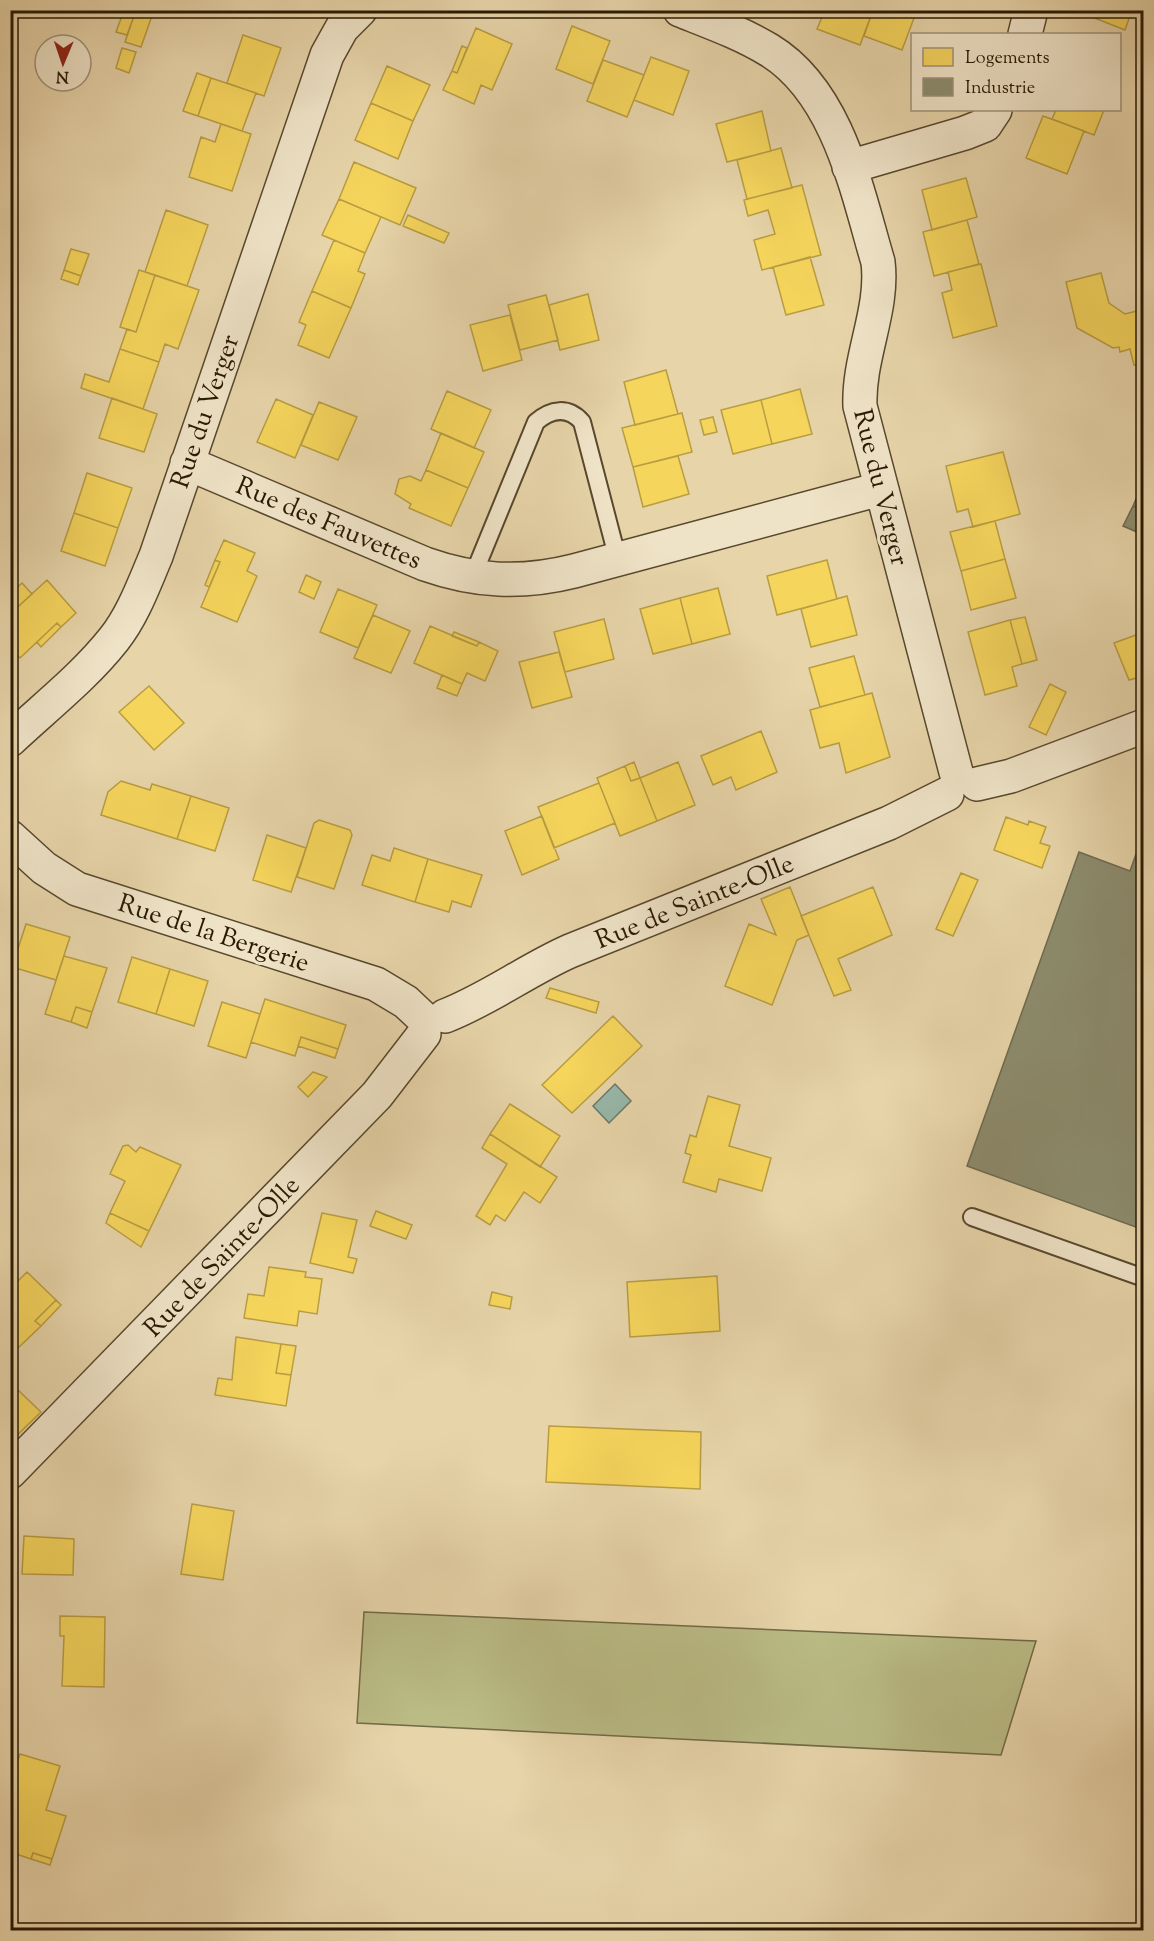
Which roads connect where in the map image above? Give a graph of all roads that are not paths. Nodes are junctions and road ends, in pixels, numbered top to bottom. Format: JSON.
{"nodes":[{"id":1,"x":326,"y":10,"type":"edge"},
{"id":2,"x":360,"y":10,"type":"edge"},
{"id":3,"x":680,"y":10,"type":"edge"},
{"id":4,"x":1031,"y":10,"type":"edge"},
{"id":5,"x":1025,"y":33,"type":"edge"},
{"id":6,"x":332,"y":42,"type":"junction"},
{"id":7,"x":994,"y":111,"type":"edge"},
{"id":8,"x":849,"y":167,"type":"junction"},
{"id":9,"x":187,"y":463,"type":"junction"},
{"id":10,"x":880,"y":489,"type":"junction"},
{"id":11,"x":618,"y":560,"type":"junction"},
{"id":12,"x":472,"y":578,"type":"junction"},
{"id":13,"x":1143,"y":726,"type":"edge"},
{"id":14,"x":10,"y":740,"type":"edge"},
{"id":15,"x":960,"y":783,"type":"junction"},
{"id":16,"x":10,"y":837,"type":"edge"},
{"id":17,"x":431,"y":1022,"type":"junction"},
{"id":18,"x":972,"y":1217,"type":"dead end"},
{"id":19,"x":1143,"y":1278,"type":"edge"},
{"id":20,"x":10,"y":1472,"type":"edge"}],
"edges":[{"from":1,"to":6,"type":"street","name":"Rue du Verger"},
{"from":2,"to":6,"type":"street","name":"Rue du Verger"},
{"from":3,"to":8,"type":"street","name":"Rue du Verger"},
{"from":4,"to":5,"type":"street"},
{"from":6,"to":9,"type":"street","name":"Rue du Verger"},
{"from":7,"to":8,"type":"street"},
{"from":8,"to":10,"type":"street","name":"Rue du Verger"},
{"from":9,"to":12,"type":"street","name":"Rue des Fauvettes"},
{"from":9,"to":14,"type":"street","name":"Rue du Verger"},
{"from":10,"to":11,"type":"street","name":"Rue des Fauvettes"},
{"from":10,"to":15,"type":"street","name":"Rue du Verger"},
{"from":11,"to":12,"type":"street","name":"Rue des Fauvettes"},
{"from":11,"to":12,"type":"lane"},
{"from":13,"to":15,"type":"street","name":"Rue de Sainte-Olle"},
{"from":15,"to":17,"type":"street","name":"Rue de Sainte-Olle"},
{"from":16,"to":17,"type":"street","name":"Rue de la Bergerie"},
{"from":17,"to":20,"type":"street","name":"Rue de Sainte-Olle"},
{"from":18,"to":19,"type":"lane"}]}
